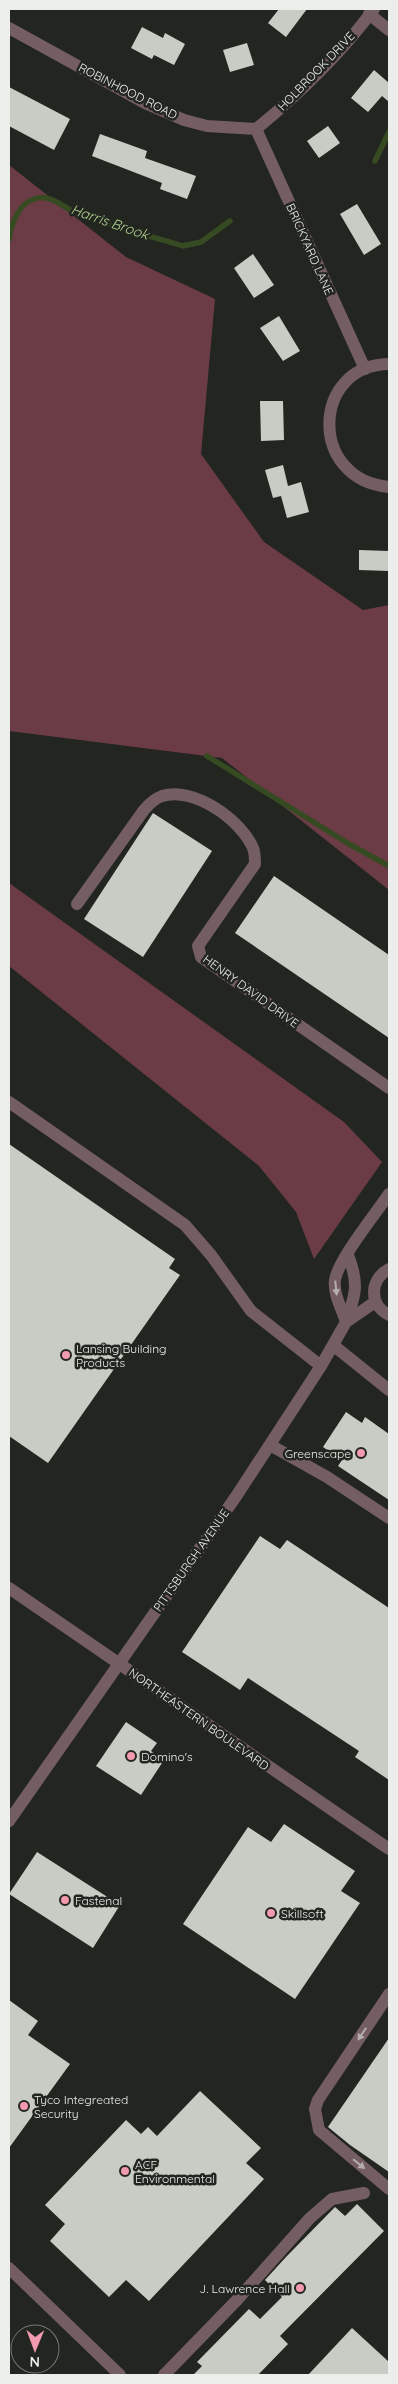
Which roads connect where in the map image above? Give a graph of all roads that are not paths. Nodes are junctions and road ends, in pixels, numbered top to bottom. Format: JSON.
{"nodes":[{"id":1,"x":372,"y":12,"type":"edge"},
{"id":2,"x":9,"y":28,"type":"edge"},
{"id":3,"x":389,"y":30,"type":"edge"},
{"id":4,"x":256,"y":129,"type":"junction"},
{"id":5,"x":389,"y":364,"type":"edge"},
{"id":6,"x":365,"y":369,"type":"junction"},
{"id":7,"x":389,"y":487,"type":"edge"},
{"id":8,"x":78,"y":904,"type":"dead end"},
{"id":9,"x":389,"y":1088,"type":"edge"},
{"id":10,"x":9,"y":1102,"type":"edge"},
{"id":11,"x":389,"y":1194,"type":"edge"},
{"id":12,"x":348,"y":1255,"type":"junction"},
{"id":13,"x":389,"y":1269,"type":"edge"},
{"id":14,"x":376,"y":1302,"type":"junction"},
{"id":15,"x":389,"y":1315,"type":"edge"},
{"id":16,"x":346,"y":1322,"type":"junction"},
{"id":17,"x":333,"y":1345,"type":"junction"},
{"id":18,"x":322,"y":1366,"type":"junction"},
{"id":19,"x":389,"y":1390,"type":"edge"},
{"id":20,"x":270,"y":1444,"type":"junction"},
{"id":21,"x":389,"y":1518,"type":"edge"},
{"id":22,"x":9,"y":1588,"type":"edge"},
{"id":23,"x":119,"y":1663,"type":"junction"},
{"id":24,"x":9,"y":1822,"type":"edge"},
{"id":25,"x":389,"y":1850,"type":"edge"},
{"id":26,"x":389,"y":1994,"type":"edge"},
{"id":27,"x":389,"y":2188,"type":"edge"},
{"id":28,"x":364,"y":2193,"type":"dead end"},
{"id":29,"x":9,"y":2268,"type":"edge"},
{"id":30,"x":116,"y":2374,"type":"edge"},
{"id":31,"x":164,"y":2375,"type":"edge"}],
"edges":[{"from":1,"to":3,"type":"street"},
{"from":1,"to":4,"type":"street","name":"HOLBROOK DRIVE"},
{"from":2,"to":4,"type":"street","name":"ROBINHOOD ROAD"},
{"from":4,"to":6,"type":"street","name":"BRICKYARD LANE"},
{"from":5,"to":6,"type":"street"},
{"from":6,"to":7,"type":"street"},
{"from":8,"to":9,"type":"street","name":"HENRY DAVID DRIVE"},
{"from":10,"to":18,"type":"street"},
{"from":11,"to":12,"type":"street"},
{"from":12,"to":16,"type":"street"},
{"from":12,"to":16,"type":"street","one_way":true},
{"from":13,"to":14,"type":"street"},
{"from":14,"to":15,"type":"street"},
{"from":14,"to":16,"type":"street","name":"PITTSBURGH AVENUE"},
{"from":16,"to":17,"type":"street","name":"PITTSBURGH AVENUE"},
{"from":17,"to":18,"type":"street","name":"PITTSBURGH AVENUE"},
{"from":17,"to":19,"type":"street"},
{"from":18,"to":20,"type":"street","name":"PITTSBURGH AVENUE"},
{"from":20,"to":21,"type":"street"},
{"from":20,"to":23,"type":"street","name":"PITTSBURGH AVENUE"},
{"from":22,"to":23,"type":"street","name":"NORTHEASTERN BOULEVARD"},
{"from":23,"to":24,"type":"street","name":"PITTSBURGH AVENUE"},
{"from":23,"to":25,"type":"street","name":"NORTHEASTERN BOULEVARD"},
{"from":26,"to":27,"type":"street","one_way":true},
{"from":28,"to":31,"type":"street"},
{"from":29,"to":30,"type":"street"}]}
